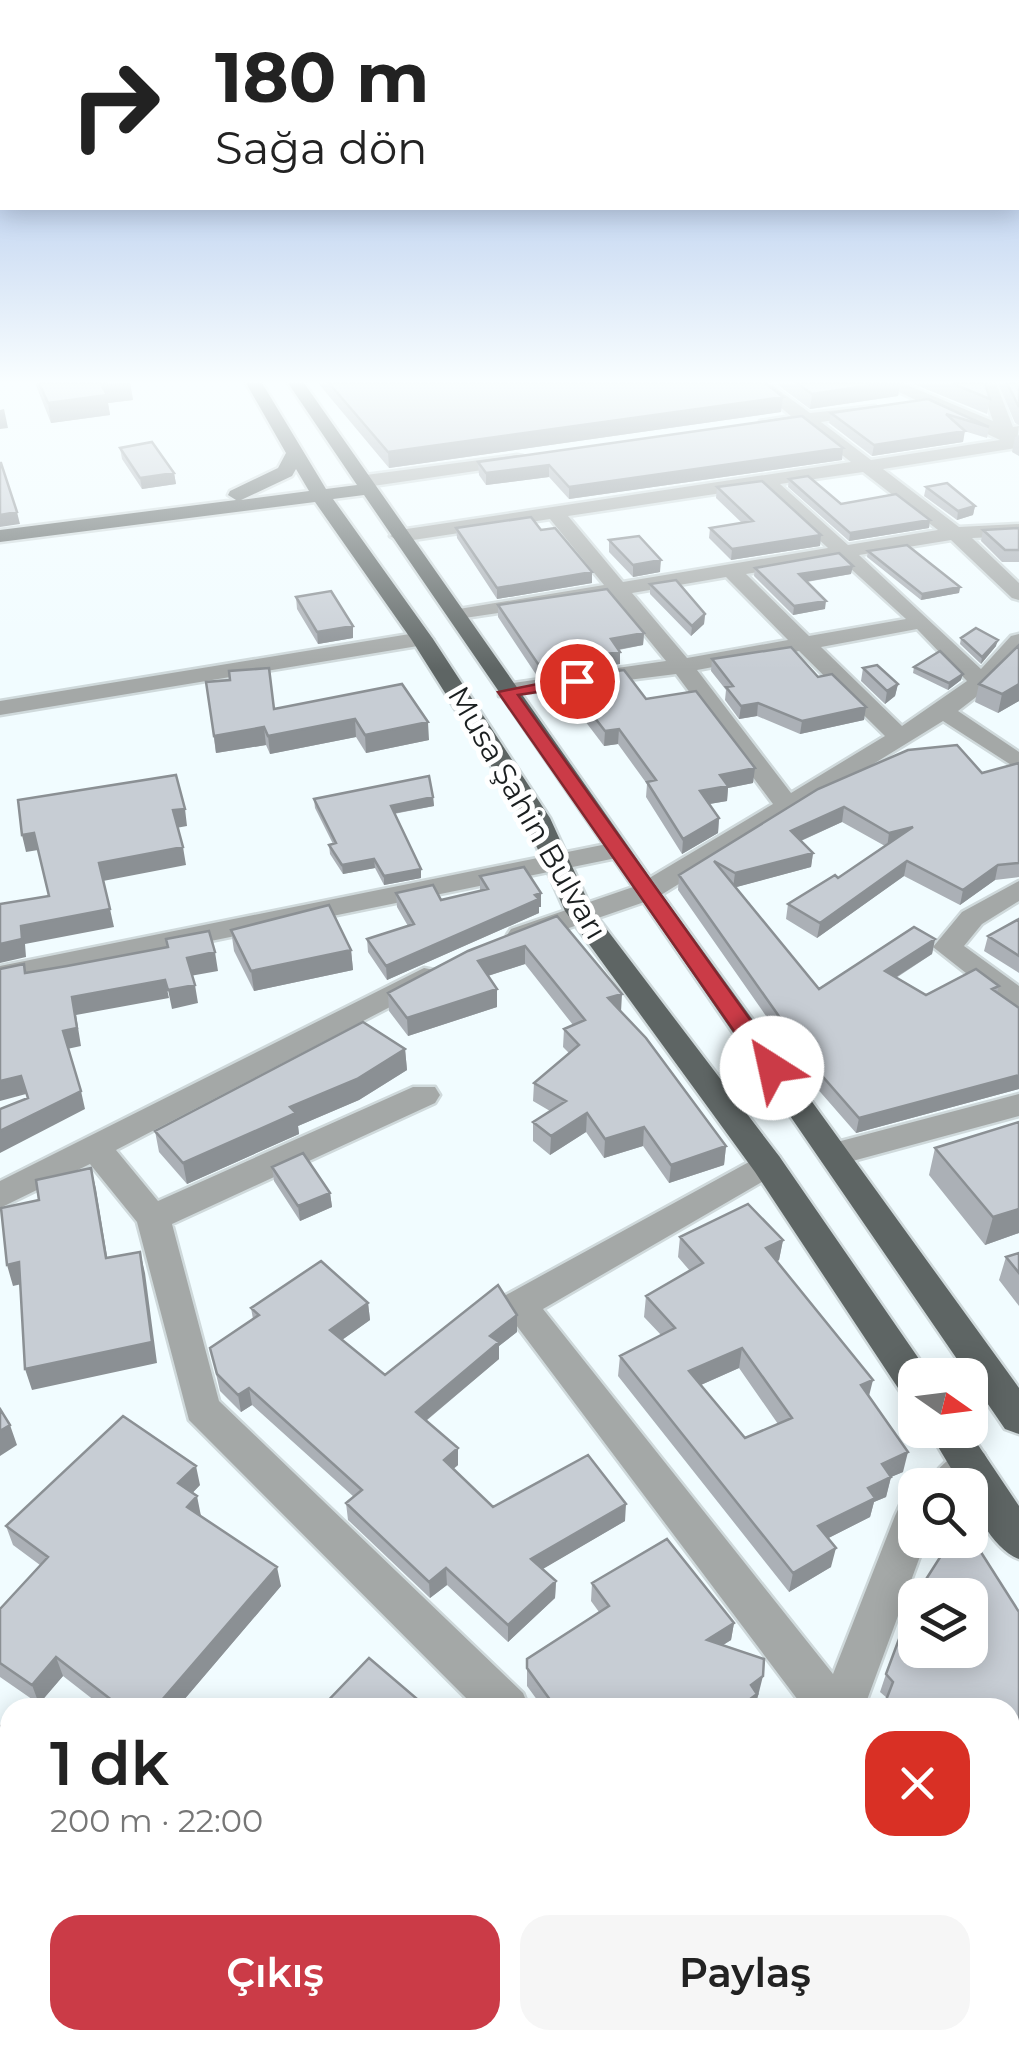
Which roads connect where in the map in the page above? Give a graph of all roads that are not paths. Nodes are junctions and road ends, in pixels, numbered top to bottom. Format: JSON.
{"nodes":[{"id":1,"x":272,"y":479,"type":"edge"},
{"id":2,"x":312,"y":479,"type":"edge"},
{"id":3,"x":363,"y":479,"type":"edge"},
{"id":4,"x":406,"y":479,"type":"edge"},
{"id":5,"x":790,"y":479,"type":"edge"},
{"id":6,"x":885,"y":479,"type":"edge"},
{"id":7,"x":768,"y":482,"type":"junction"},
{"id":8,"x":368,"y":485,"type":"junction"},
{"id":9,"x":319,"y":491,"type":"junction"},
{"id":10,"x":238,"y":496,"type":"junction"},
{"id":11,"x":262,"y":502,"type":"junction"},
{"id":12,"x":556,"y":514,"type":"junction"},
{"id":13,"x":1019,"y":530,"type":"edge"},
{"id":14,"x":0,"y":533,"type":"edge"},
{"id":15,"x":955,"y":533,"type":"junction"},
{"id":16,"x":400,"y":536,"type":"junction"},
{"id":17,"x":846,"y":552,"type":"junction"},
{"id":18,"x":729,"y":569,"type":"junction"},
{"id":19,"x":614,"y":588,"type":"junction"},
{"id":20,"x":1019,"y":594,"type":"edge"},
{"id":21,"x":459,"y":615,"type":"junction"},
{"id":22,"x":922,"y":622,"type":"junction"},
{"id":23,"x":422,"y":639,"type":"junction"},
{"id":24,"x":1019,"y":641,"type":"edge"},
{"id":25,"x":800,"y":642,"type":"junction"},
{"id":26,"x":682,"y":666,"type":"junction"},
{"id":27,"x":980,"y":682,"type":"junction"},
{"id":28,"x":507,"y":692,"type":"junction"},
{"id":29,"x":0,"y":708,"type":"edge"},
{"id":30,"x":943,"y":711,"type":"junction"},
{"id":31,"x":900,"y":738,"type":"junction"},
{"id":32,"x":1019,"y":763,"type":"edge"},
{"id":33,"x":786,"y":804,"type":"junction"},
{"id":34,"x":617,"y":850,"type":"junction"},
{"id":35,"x":558,"y":859,"type":"junction"},
{"id":36,"x":1019,"y":889,"type":"edge"},
{"id":37,"x":646,"y":892,"type":"junction"},
{"id":38,"x":579,"y":911,"type":"junction"},
{"id":39,"x":488,"y":948,"type":"edge"},
{"id":40,"x":457,"y":960,"type":"edge"},
{"id":41,"x":0,"y":975,"type":"edge"},
{"id":42,"x":1019,"y":1000,"type":"edge"},
{"id":43,"x":424,"y":1096,"type":"dead end"},
{"id":44,"x":1019,"y":1105,"type":"edge"},
{"id":45,"x":96,"y":1148,"type":"junction"},
{"id":46,"x":834,"y":1154,"type":"junction"},
{"id":47,"x":767,"y":1164,"type":"junction"},
{"id":48,"x":0,"y":1196,"type":"edge"},
{"id":49,"x":153,"y":1218,"type":"junction"},
{"id":50,"x":898,"y":1358,"type":"edge"},
{"id":51,"x":1019,"y":1418,"type":"edge"},
{"id":52,"x":988,"y":1507,"type":"edge"},
{"id":53,"x":1019,"y":1541,"type":"edge"},
{"id":54,"x":899,"y":1558,"type":"edge"},
{"id":55,"x":497,"y":1698,"type":"edge"},
{"id":56,"x":824,"y":1698,"type":"edge"},
{"id":57,"x":846,"y":1698,"type":"edge"}],
"edges":[{"from":1,"to":10,"type":"main road"},
{"from":2,"to":9,"type":"main road","name":"Musa Şahin Bulvarı"},
{"from":3,"to":8,"type":"main road","name":"Musa Şahin Bulvarı"},
{"from":4,"to":8,"type":"street"},
{"from":5,"to":7,"type":"street"},
{"from":6,"to":15,"type":"street"},
{"from":7,"to":12,"type":"street"},
{"from":7,"to":17,"type":"street"},
{"from":8,"to":9,"type":"main road"},
{"from":8,"to":16,"type":"main road","name":"Musa Şahin Bulvarı"},
{"from":9,"to":10,"type":"main road"},
{"from":9,"to":11,"type":"main road"},
{"from":9,"to":23,"type":"main road","name":"Musa Şahin Bulvarı"},
{"from":10,"to":14,"type":"main road"},
{"from":11,"to":14,"type":"main road"},
{"from":11,"to":23,"type":"main road"},
{"from":12,"to":16,"type":"street"},
{"from":12,"to":19,"type":"street"},
{"from":13,"to":15,"type":"street"},
{"from":15,"to":17,"type":"street"},
{"from":15,"to":20,"type":"street"},
{"from":16,"to":21,"type":"main road","name":"Musa Şahin Bulvarı"},
{"from":17,"to":18,"type":"street"},
{"from":17,"to":22,"type":"street"},
{"from":18,"to":19,"type":"street"},
{"from":18,"to":25,"type":"street"},
{"from":19,"to":21,"type":"street"},
{"from":19,"to":26,"type":"street"},
{"from":21,"to":28,"type":"main road","name":"Musa Şahin Bulvarı"},
{"from":22,"to":25,"type":"street"},
{"from":22,"to":27,"type":"street"},
{"from":23,"to":29,"type":"street"},
{"from":23,"to":35,"type":"main road","name":"Musa Şahin Bulvarı"},
{"from":24,"to":27,"type":"street"},
{"from":25,"to":26,"type":"street"},
{"from":25,"to":31,"type":"street"},
{"from":26,"to":28,"type":"street"},
{"from":26,"to":33,"type":"street"},
{"from":27,"to":30,"type":"street"},
{"from":28,"to":34,"type":"main road","name":"Musa Şahin Bulvarı"},
{"from":30,"to":31,"type":"street"},
{"from":30,"to":32,"type":"street"},
{"from":31,"to":33,"type":"street"},
{"from":33,"to":37,"type":"street"},
{"from":34,"to":35,"type":"street"},
{"from":34,"to":37,"type":"main road","name":"Musa Şahin Bulvarı"},
{"from":35,"to":38,"type":"main road","name":"Musa Şahin Bulvarı"},
{"from":35,"to":41,"type":"street"},
{"from":36,"to":42,"type":"street"},
{"from":37,"to":38,"type":"street"},
{"from":37,"to":46,"type":"main road","name":"Musa Şahin Bulvarı"},
{"from":38,"to":39,"type":"street"},
{"from":38,"to":47,"type":"main road","name":"Musa Şahin Bulvarı"},
{"from":40,"to":45,"type":"street"},
{"from":43,"to":49,"type":"street"},
{"from":44,"to":46,"type":"street"},
{"from":45,"to":48,"type":"street"},
{"from":45,"to":49,"type":"street"},
{"from":46,"to":51,"type":"main road","name":"Musa Şahin Bulvarı"},
{"from":47,"to":50,"type":"main road","name":"Musa Şahin Bulvarı"},
{"from":47,"to":56,"type":"street"},
{"from":49,"to":55,"type":"street"},
{"from":52,"to":53,"type":"main road"},
{"from":54,"to":57,"type":"street"}]}
